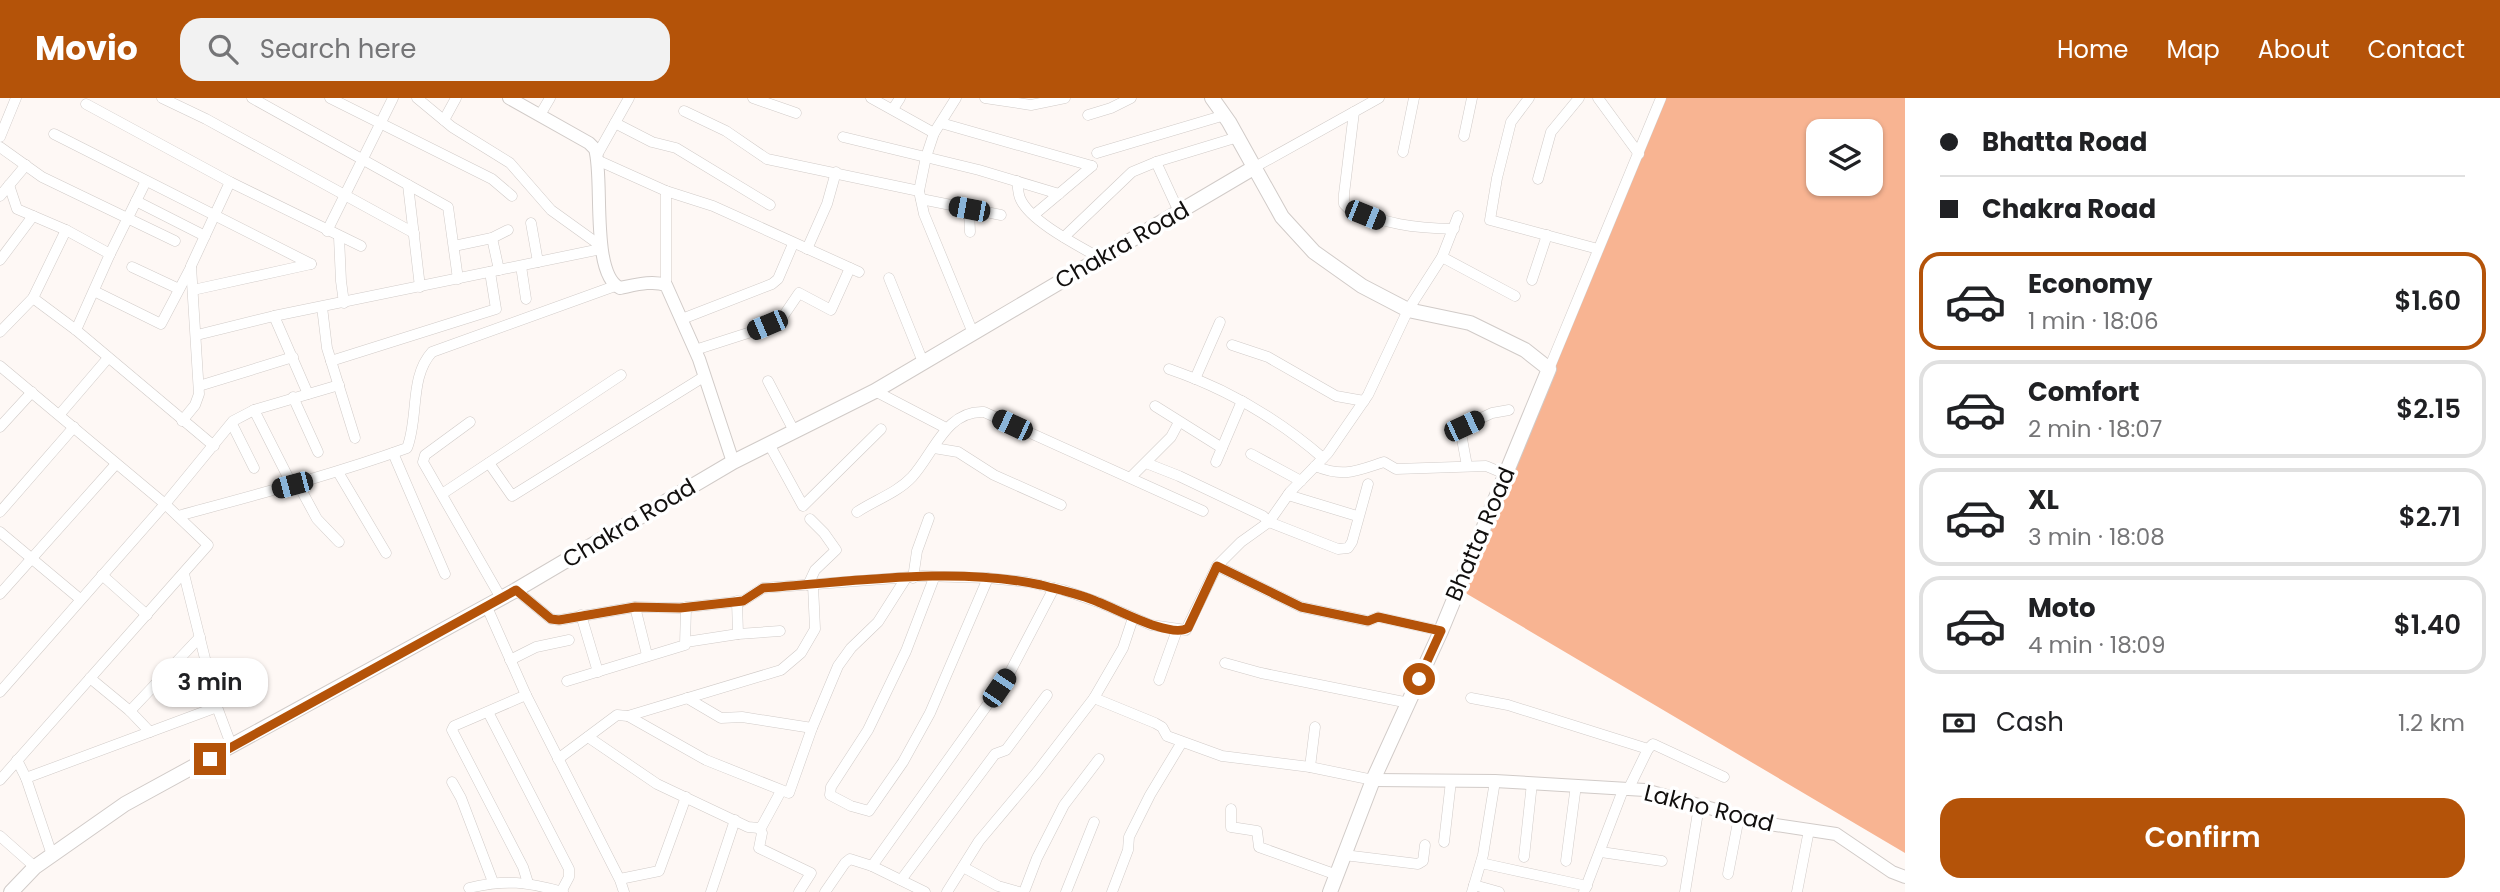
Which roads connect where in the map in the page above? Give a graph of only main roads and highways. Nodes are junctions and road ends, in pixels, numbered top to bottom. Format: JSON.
{"nodes":[{"id":1,"x":1215,"y":99,"type":"edge"},
{"id":2,"x":1255,"y":167,"type":"junction"},
{"id":3,"x":10,"y":892,"type":"edge"},
{"id":4,"x":1330,"y":892,"type":"edge"}],
"edges":[{"from":1,"to":2,"type":"main road"},
{"from":2,"to":3,"type":"main road","name":"Chakra Road"},
{"from":2,"to":4,"type":"main road","name":"Bhatta Road"}]}
